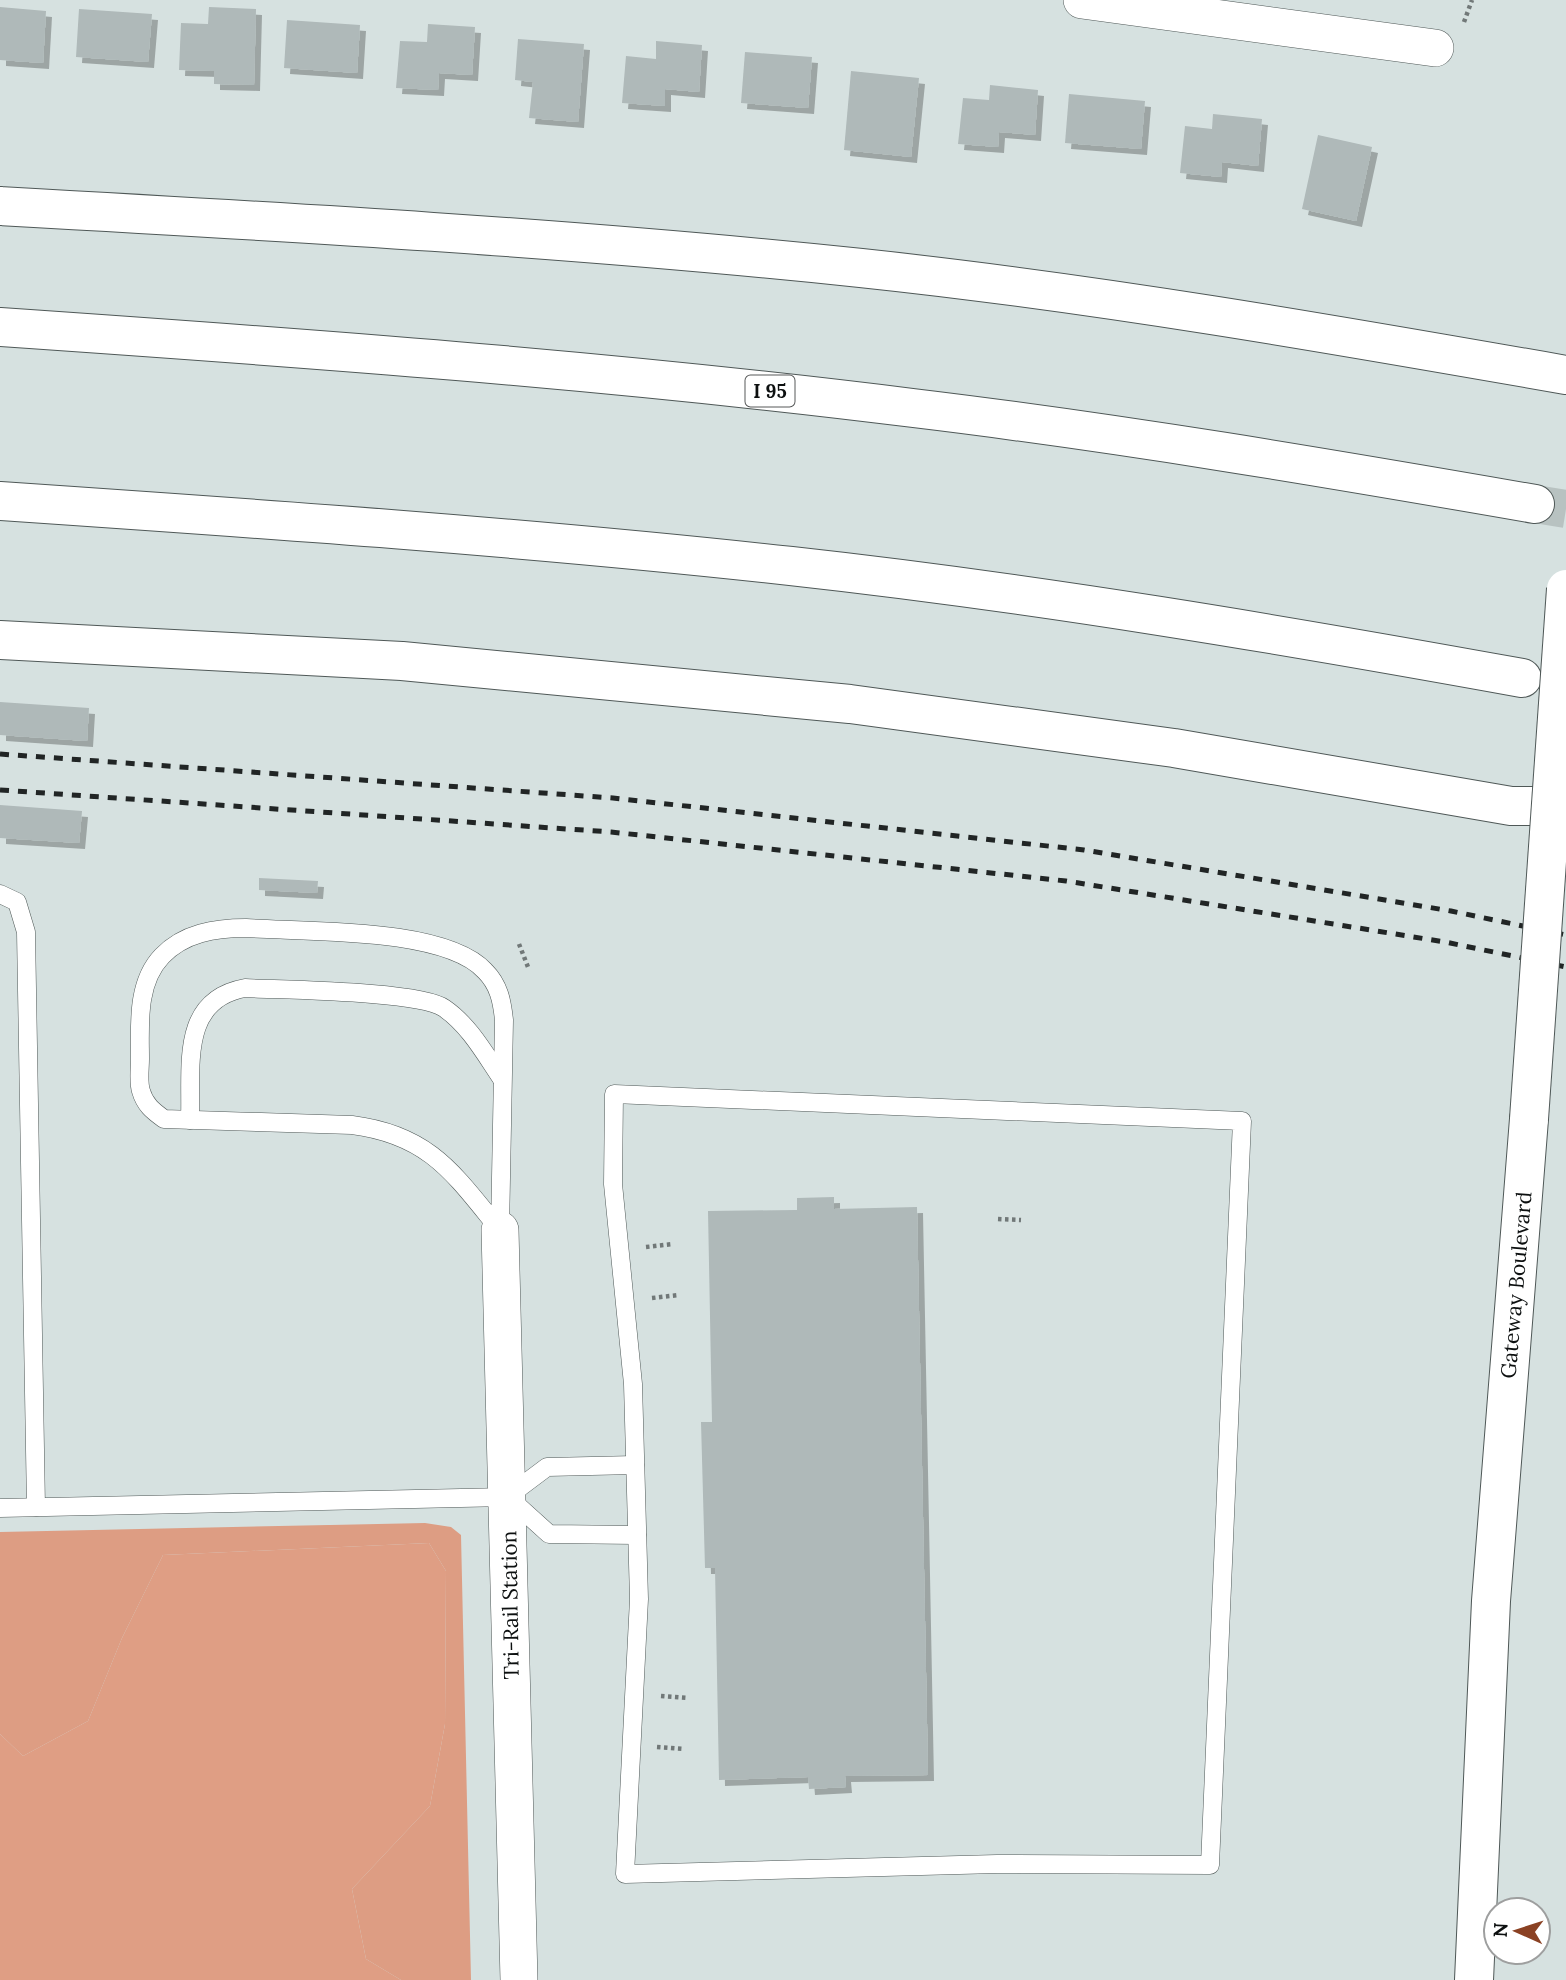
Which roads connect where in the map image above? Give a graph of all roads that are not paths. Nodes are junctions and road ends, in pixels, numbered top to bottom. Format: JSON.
{"nodes":[{"id":1,"x":1082,"y":0,"type":"edge"},
{"id":2,"x":1435,"y":48,"type":"dead end"},
{"id":3,"x":0,"y":206,"type":"edge"},
{"id":4,"x":0,"y":327,"type":"edge"},
{"id":5,"x":1566,"y":375,"type":"edge"},
{"id":6,"x":0,"y":501,"type":"edge"},
{"id":7,"x":1535,"y":504,"type":"tunnel mouth"},
{"id":8,"x":1566,"y":589,"type":"edge"},
{"id":9,"x":0,"y":640,"type":"edge"},
{"id":10,"x":1522,"y":678,"type":"dead end"},
{"id":11,"x":1563,"y":680,"type":"edge"},
{"id":12,"x":1558,"y":807,"type":"edge"},
{"id":13,"x":0,"y":894,"type":"edge"},
{"id":14,"x":502,"y":1079,"type":"junction"},
{"id":15,"x":190,"y":1120,"type":"junction"},
{"id":16,"x":500,"y":1230,"type":"junction"},
{"id":17,"x":635,"y":1465,"type":"junction"},
{"id":18,"x":508,"y":1497,"type":"junction"},
{"id":19,"x":36,"y":1507,"type":"junction"},
{"id":20,"x":0,"y":1508,"type":"edge"},
{"id":21,"x":637,"y":1535,"type":"junction"},
{"id":22,"x":519,"y":1980,"type":"edge"},
{"id":23,"x":1474,"y":1980,"type":"edge"}],
"edges":[{"from":1,"to":2,"type":"street"},
{"from":3,"to":5,"type":"main road"},
{"from":4,"to":7,"type":"main road","number":"I 95"},
{"from":6,"to":10,"type":"main road"},
{"from":8,"to":11,"type":"main road","name":"Gateway Boulevard","bridge":true},
{"from":9,"to":12,"type":"main road"},
{"from":11,"to":12,"type":"main road","name":"Gateway Boulevard","bridge":true},
{"from":12,"to":23,"type":"main road","name":"Gateway Boulevard","bridge":true},
{"from":13,"to":19,"type":"lane"},
{"from":14,"to":15,"type":"lane"},
{"from":14,"to":15,"type":"lane"},
{"from":14,"to":16,"type":"lane"},
{"from":15,"to":16,"type":"lane"},
{"from":16,"to":18,"type":"street","name":"Tri-Rail Station"},
{"from":17,"to":18,"type":"lane"},
{"from":17,"to":21,"type":"lane"},
{"from":17,"to":21,"type":"lane"},
{"from":18,"to":19,"type":"lane"},
{"from":18,"to":21,"type":"lane"},
{"from":18,"to":22,"type":"street","name":"Tri-Rail Station"},
{"from":19,"to":20,"type":"lane"}]}
